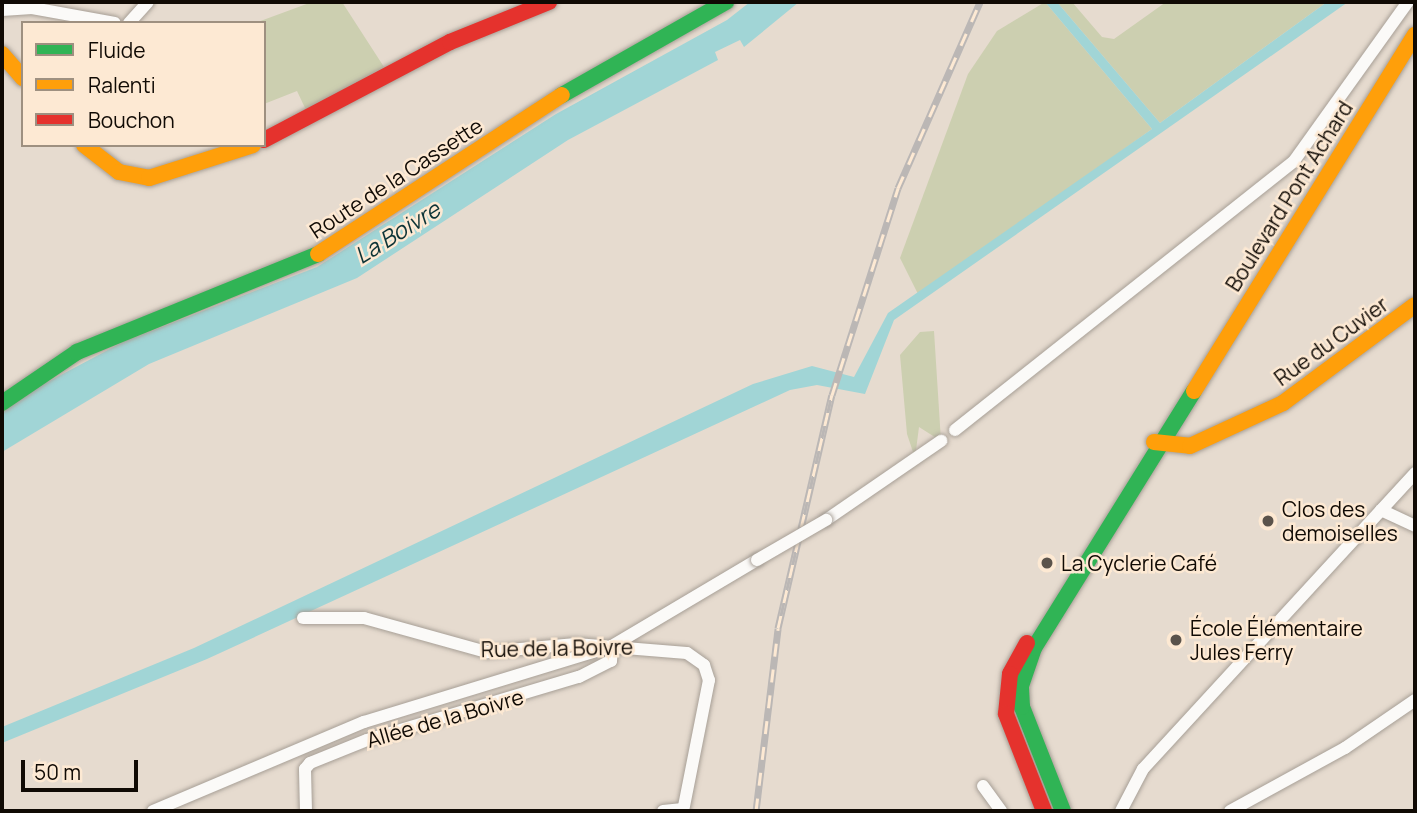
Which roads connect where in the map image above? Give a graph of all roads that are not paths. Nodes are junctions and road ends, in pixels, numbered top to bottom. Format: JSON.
{"nodes":[{"id":1,"x":148,"y":2,"type":"edge"},
{"id":2,"x":549,"y":2,"type":"edge"},
{"id":3,"x":726,"y":2,"type":"edge"},
{"id":4,"x":1408,"y":2,"type":"edge"},
{"id":5,"x":52,"y":6,"type":"edge"},
{"id":6,"x":2,"y":10,"type":"edge"},
{"id":7,"x":108,"y":21,"type":"edge"},
{"id":8,"x":131,"y":21,"type":"edge"},
{"id":9,"x":1415,"y":35,"type":"edge"},
{"id":10,"x":2,"y":54,"type":"edge"},
{"id":11,"x":21,"y":76,"type":"edge"},
{"id":12,"x":266,"y":139,"type":"edge"},
{"id":13,"x":87,"y":147,"type":"edge"},
{"id":14,"x":247,"y":147,"type":"edge"},
{"id":15,"x":1415,"y":304,"type":"edge"},
{"id":16,"x":2,"y":402,"type":"edge"},
{"id":17,"x":955,"y":430,"type":"dead end"},
{"id":18,"x":941,"y":441,"type":"dead end"},
{"id":19,"x":1158,"y":444,"type":"junction"},
{"id":20,"x":1415,"y":473,"type":"edge"},
{"id":21,"x":1381,"y":510,"type":"junction"},
{"id":22,"x":1415,"y":526,"type":"edge"},
{"id":23,"x":1063,"y":596,"type":"junction"},
{"id":24,"x":303,"y":618,"type":"dead end"},
{"id":25,"x":612,"y":646,"type":"junction"},
{"id":26,"x":1415,"y":700,"type":"edge"},
{"id":27,"x":983,"y":786,"type":"dead end"},
{"id":28,"x":683,"y":810,"type":"edge"},
{"id":29,"x":153,"y":811,"type":"edge"},
{"id":30,"x":306,"y":811,"type":"edge"},
{"id":31,"x":663,"y":811,"type":"edge"},
{"id":32,"x":1001,"y":811,"type":"edge"},
{"id":33,"x":1044,"y":811,"type":"edge"},
{"id":34,"x":1063,"y":811,"type":"edge"},
{"id":35,"x":1121,"y":811,"type":"edge"},
{"id":36,"x":1230,"y":811,"type":"edge"}],
"edges":[{"from":1,"to":8,"type":"street"},
{"from":2,"to":12,"type":"street"},
{"from":3,"to":16,"type":"street","name":"Route de la Cassette"},
{"from":4,"to":17,"type":"street"},
{"from":5,"to":6,"type":"street"},
{"from":5,"to":7,"type":"street"},
{"from":9,"to":19,"type":"street","name":"Boulevard Pont Achard"},
{"from":10,"to":11,"type":"street"},
{"from":13,"to":14,"type":"street"},
{"from":15,"to":19,"type":"street","name":"Rue du Cuvier"},
{"from":18,"to":25,"type":"street","bridge":true},
{"from":19,"to":23,"type":"street","name":"Boulevard Pont Achard"},
{"from":20,"to":21,"type":"street"},
{"from":21,"to":22,"type":"street"},
{"from":21,"to":35,"type":"street"},
{"from":23,"to":33,"type":"street","name":"Boulevard Pont Achard"},
{"from":23,"to":34,"type":"street","name":"Boulevard Pont Achard"},
{"from":24,"to":25,"type":"street","name":"Rue de la Boivre"},
{"from":25,"to":28,"type":"street","name":"Rue de la Boivre"},
{"from":25,"to":29,"type":"street"},
{"from":25,"to":30,"type":"street","name":"Allée de la Boivre"},
{"from":26,"to":36,"type":"street"},
{"from":27,"to":32,"type":"street"},
{"from":28,"to":31,"type":"street"}]}
